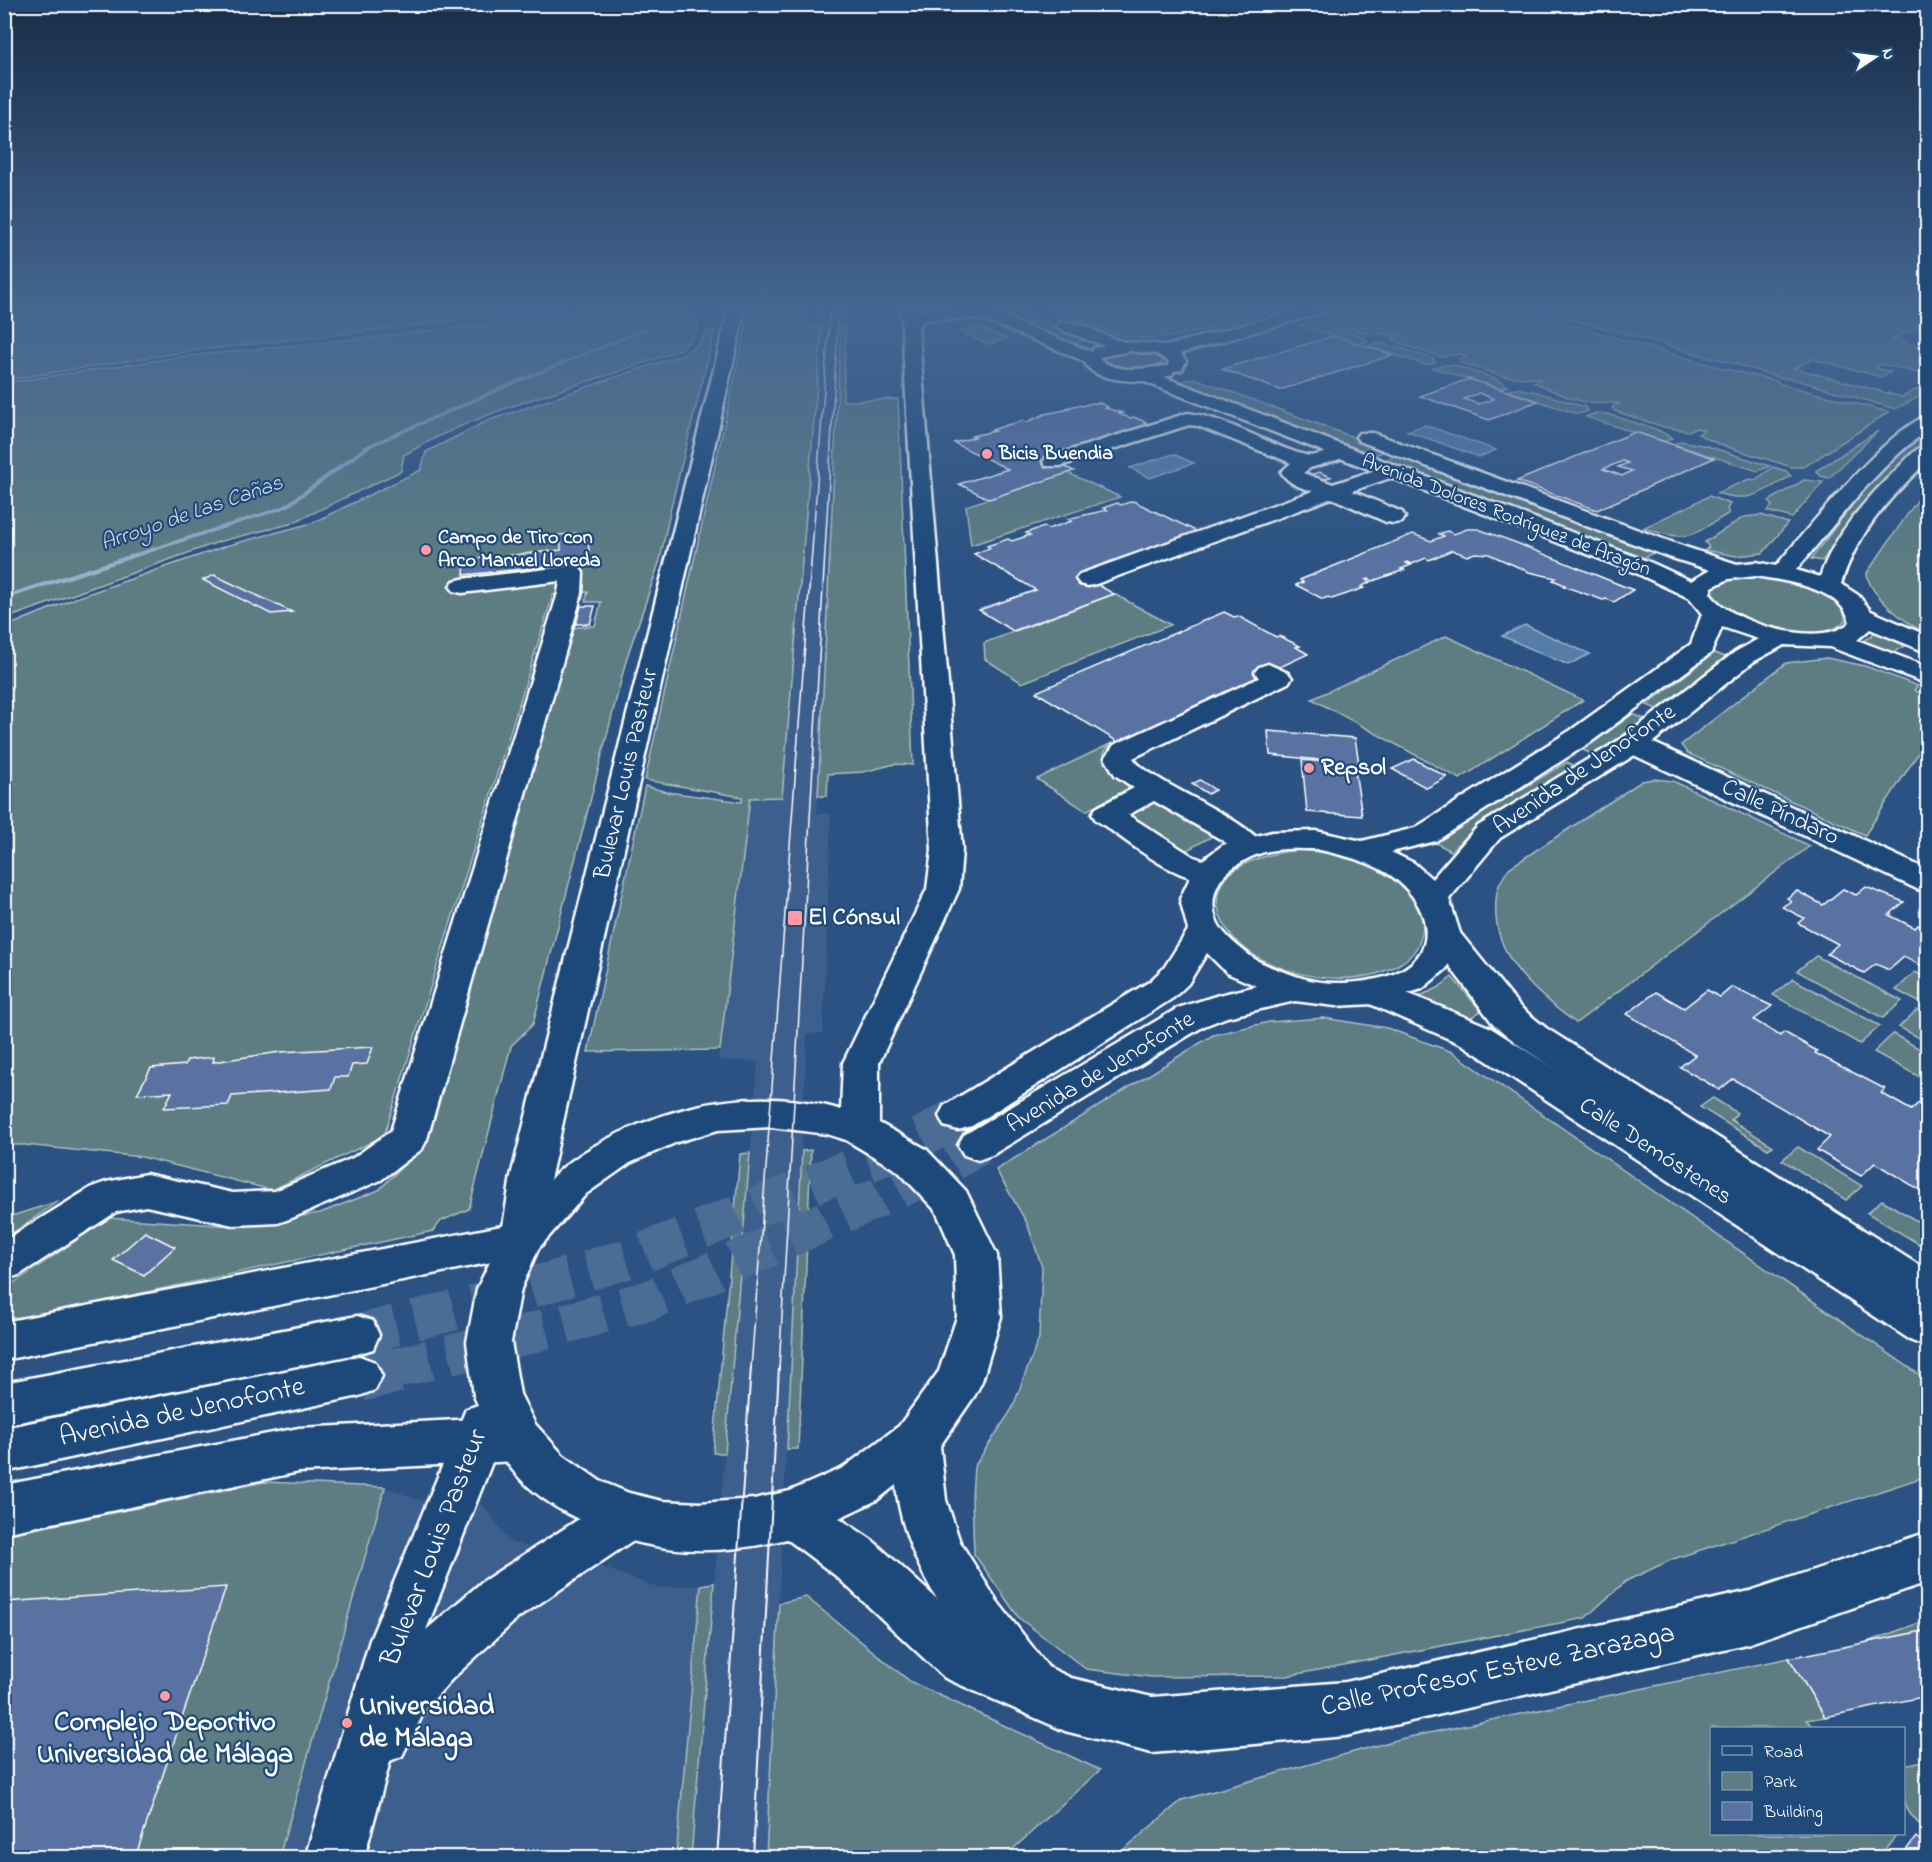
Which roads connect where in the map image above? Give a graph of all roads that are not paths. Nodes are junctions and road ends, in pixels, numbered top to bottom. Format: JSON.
{"nodes":[{"id":1,"x":716,"y":396,"type":"edge"},
{"id":2,"x":916,"y":396,"type":"edge"},
{"id":3,"x":1199,"y":396,"type":"edge"},
{"id":4,"x":1928,"y":421,"type":"edge"},
{"id":5,"x":1347,"y":430,"type":"dead end"},
{"id":6,"x":1928,"y":450,"type":"edge"},
{"id":7,"x":1343,"y":452,"type":"junction"},
{"id":8,"x":1307,"y":461,"type":"junction"},
{"id":9,"x":1053,"y":462,"type":"dead end"},
{"id":10,"x":1392,"y":471,"type":"junction"},
{"id":11,"x":1333,"y":491,"type":"junction"},
{"id":12,"x":1394,"y":517,"type":"dead end"},
{"id":13,"x":1734,"y":570,"type":"junction"},
{"id":14,"x":1781,"y":574,"type":"junction"},
{"id":15,"x":1088,"y":579,"type":"dead end"},
{"id":16,"x":462,"y":586,"type":"dead end"},
{"id":17,"x":1828,"y":588,"type":"junction"},
{"id":18,"x":1706,"y":603,"type":"junction"},
{"id":19,"x":1862,"y":616,"type":"junction"},
{"id":20,"x":1781,"y":637,"type":"junction"},
{"id":21,"x":1832,"y":639,"type":"junction"},
{"id":22,"x":1928,"y":646,"type":"edge"},
{"id":23,"x":1268,"y":672,"type":"dead end"},
{"id":24,"x":1928,"y":676,"type":"edge"},
{"id":25,"x":1633,"y":744,"type":"junction"},
{"id":26,"x":1155,"y":789,"type":"junction"},
{"id":27,"x":1250,"y":847,"type":"junction"},
{"id":28,"x":1362,"y":850,"type":"junction"},
{"id":29,"x":1207,"y":872,"type":"junction"},
{"id":30,"x":1928,"y":882,"type":"edge"},
{"id":31,"x":1433,"y":898,"type":"junction"},
{"id":32,"x":1204,"y":930,"type":"junction"},
{"id":33,"x":1444,"y":936,"type":"junction"},
{"id":34,"x":1295,"y":988,"type":"junction"},
{"id":35,"x":1373,"y":992,"type":"junction"},
{"id":36,"x":958,"y":1116,"type":"tunnel mouth"},
{"id":37,"x":860,"y":1130,"type":"junction"},
{"id":38,"x":978,"y":1146,"type":"tunnel mouth"},
{"id":39,"x":522,"y":1239,"type":"junction"},
{"id":40,"x":4,"y":1263,"type":"edge"},
{"id":41,"x":1928,"y":1294,"type":"edge"},
{"id":42,"x":1928,"y":1328,"type":"edge"},
{"id":43,"x":4,"y":1341,"type":"edge"},
{"id":44,"x":4,"y":1404,"type":"edge"},
{"id":45,"x":496,"y":1440,"type":"junction"},
{"id":46,"x":916,"y":1441,"type":"junction"},
{"id":47,"x":4,"y":1450,"type":"edge"},
{"id":48,"x":4,"y":1509,"type":"edge"},
{"id":49,"x":793,"y":1514,"type":"junction"},
{"id":50,"x":627,"y":1516,"type":"junction"},
{"id":51,"x":1928,"y":1557,"type":"edge"},
{"id":52,"x":1029,"y":1686,"type":"junction"},
{"id":53,"x":337,"y":1849,"type":"edge"}],
"edges":[{"from":1,"to":39,"type":"main road","name":"Bulevar Louis Pasteur"},
{"from":2,"to":37,"type":"main road"},
{"from":3,"to":7,"type":"main road","name":"Avenida Dolores Rodríguez de Aragón"},
{"from":4,"to":14,"type":"main road"},
{"from":5,"to":13,"type":"main road","name":"Avenida Dolores Rodríguez de Aragón"},
{"from":6,"to":17,"type":"main road"},
{"from":7,"to":8,"type":"main road"},
{"from":7,"to":10,"type":"main road","name":"Avenida Dolores Rodríguez de Aragón"},
{"from":8,"to":9,"type":"main road"},
{"from":8,"to":11,"type":"main road"},
{"from":10,"to":11,"type":"main road"},
{"from":10,"to":18,"type":"main road","name":"Avenida Dolores Rodríguez de Aragón"},
{"from":11,"to":12,"type":"main road"},
{"from":11,"to":15,"type":"main road"},
{"from":13,"to":14,"type":"main road"},
{"from":13,"to":18,"type":"main road"},
{"from":14,"to":17,"type":"main road"},
{"from":16,"to":40,"type":"main road"},
{"from":17,"to":19,"type":"main road"},
{"from":18,"to":20,"type":"main road","name":"Avenida Dolores Rodríguez de Aragón"},
{"from":18,"to":28,"type":"main road","name":"Avenida de Jenofonte"},
{"from":19,"to":21,"type":"main road"},
{"from":19,"to":22,"type":"main road"},
{"from":20,"to":21,"type":"main road","name":"Avenida Dolores Rodríguez de Aragón"},
{"from":20,"to":25,"type":"main road","name":"Avenida de Jenofonte"},
{"from":21,"to":24,"type":"main road"},
{"from":23,"to":26,"type":"main road"},
{"from":25,"to":30,"type":"main road","name":"Calle Píndaro"},
{"from":25,"to":31,"type":"main road","name":"Avenida de Jenofonte"},
{"from":26,"to":27,"type":"main road"},
{"from":26,"to":29,"type":"main road"},
{"from":27,"to":28,"type":"main road"},
{"from":27,"to":29,"type":"main road"},
{"from":28,"to":31,"type":"main road"},
{"from":29,"to":32,"type":"main road"},
{"from":31,"to":33,"type":"main road"},
{"from":32,"to":34,"type":"main road"},
{"from":32,"to":36,"type":"main road","name":"Avenida de Jenofonte"},
{"from":33,"to":35,"type":"main road"},
{"from":33,"to":41,"type":"main road","name":"Calle Demóstenes"},
{"from":34,"to":35,"type":"main road"},
{"from":34,"to":38,"type":"main road","name":"Avenida de Jenofonte"},
{"from":35,"to":42,"type":"main road","name":"Calle Demóstenes"},
{"from":37,"to":39,"type":"main road"},
{"from":37,"to":46,"type":"main road"},
{"from":39,"to":43,"type":"main road"},
{"from":39,"to":45,"type":"main road","name":"Bulevar Louis Pasteur"},
{"from":44,"to":47,"type":"main road","name":"Avenida de Jenofonte"},
{"from":45,"to":48,"type":"main road"},
{"from":45,"to":50,"type":"main road"},
{"from":45,"to":53,"type":"main road","name":"Bulevar Louis Pasteur"},
{"from":46,"to":49,"type":"main road"},
{"from":46,"to":52,"type":"main road","name":"Calle Profesor Esteve Zarazaga"},
{"from":49,"to":50,"type":"main road"},
{"from":49,"to":52,"type":"main road","name":"Calle Profesor Esteve Zarazaga"},
{"from":50,"to":53,"type":"main road","name":"Bulevar Louis Pasteur"},
{"from":51,"to":52,"type":"main road","name":"Calle Profesor Esteve Zarazaga"}]}
